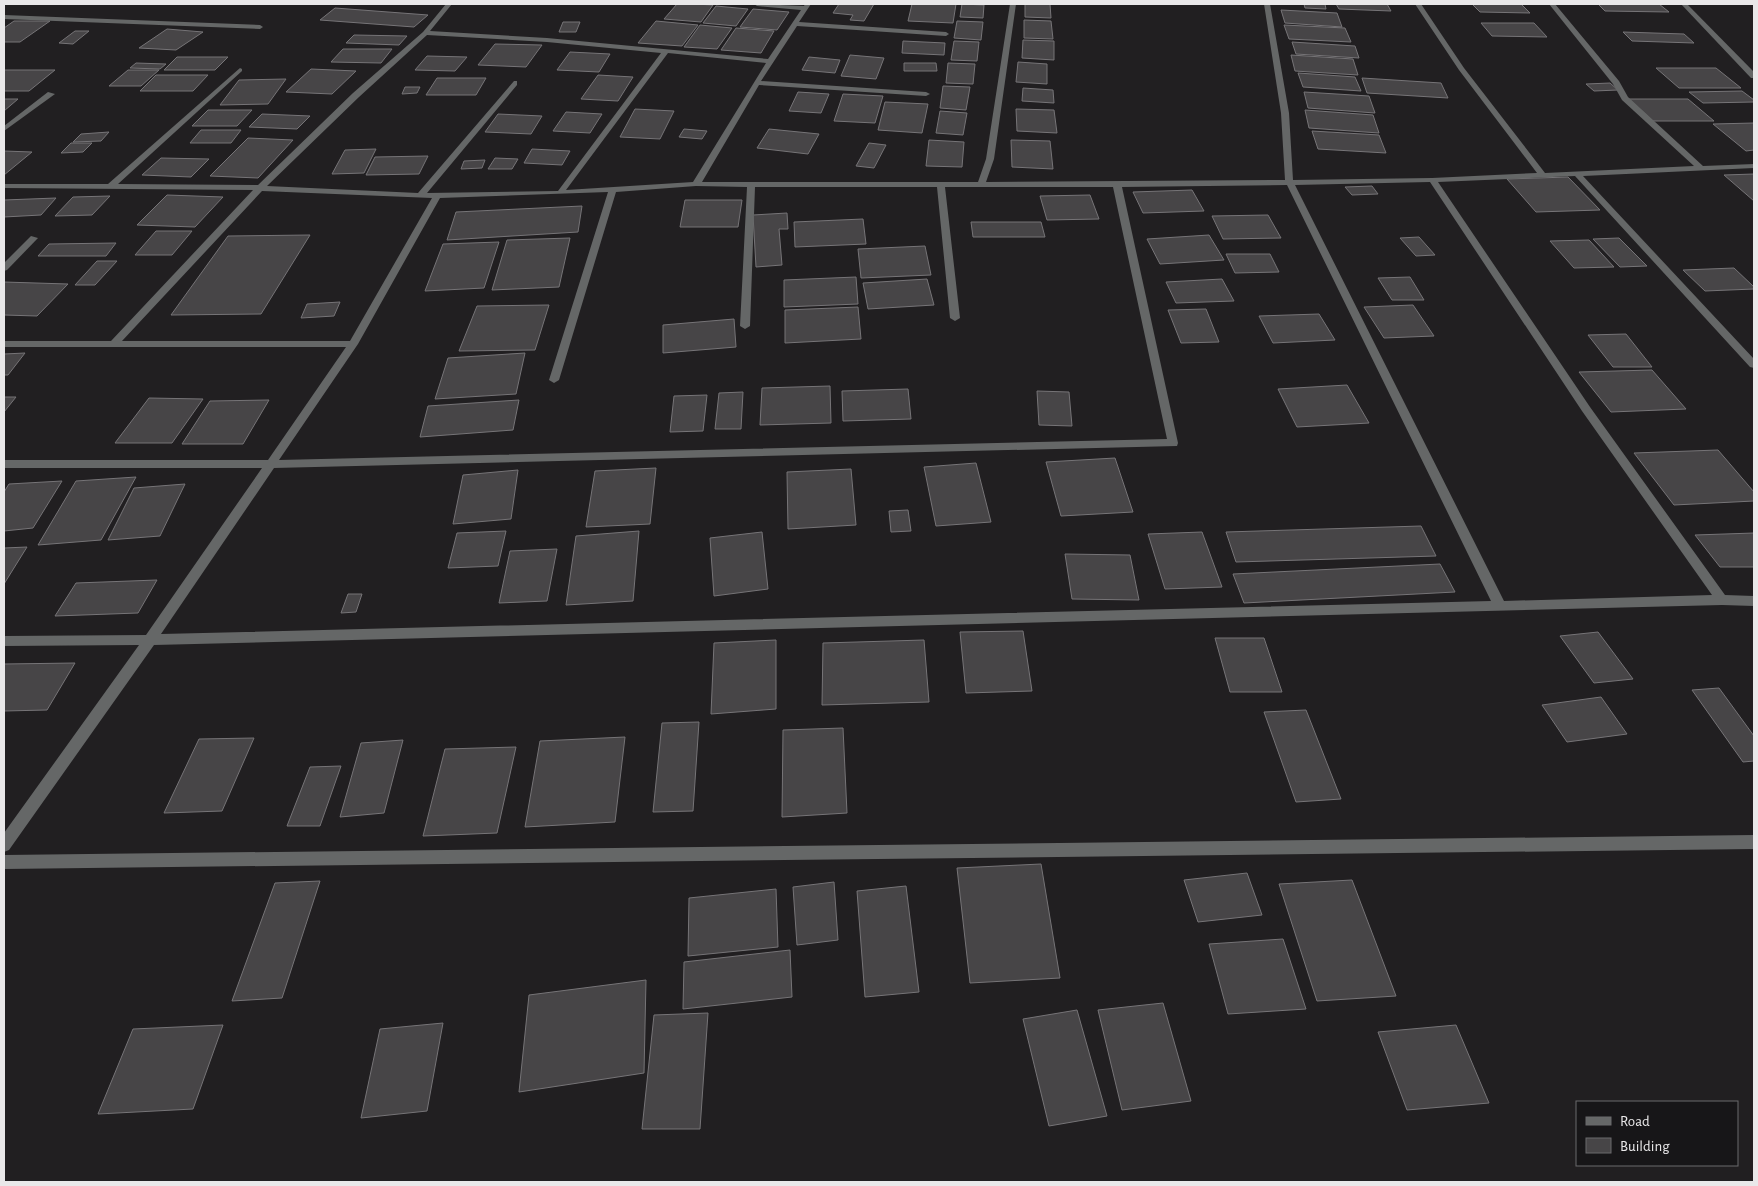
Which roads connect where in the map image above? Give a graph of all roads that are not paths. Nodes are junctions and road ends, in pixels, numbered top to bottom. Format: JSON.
{"nodes":[{"id":1,"x":449,"y":4,"type":"edge"},
{"id":2,"x":757,"y":4,"type":"edge"},
{"id":3,"x":1012,"y":4,"type":"edge"},
{"id":4,"x":1267,"y":4,"type":"edge"},
{"id":5,"x":1418,"y":4,"type":"edge"},
{"id":6,"x":1552,"y":4,"type":"edge"},
{"id":7,"x":1684,"y":4,"type":"edge"},
{"id":8,"x":806,"y":6,"type":"edge"},
{"id":9,"x":4,"y":17,"type":"edge"},
{"id":10,"x":795,"y":24,"type":"junction"},
{"id":11,"x":260,"y":26,"type":"dead end"},
{"id":12,"x":425,"y":33,"type":"junction"},
{"id":13,"x":946,"y":34,"type":"dead end"},
{"id":14,"x":666,"y":51,"type":"junction"},
{"id":15,"x":770,"y":61,"type":"junction"},
{"id":16,"x":240,"y":70,"type":"dead end"},
{"id":17,"x":1754,"y":76,"type":"edge"},
{"id":18,"x":514,"y":82,"type":"dead end"},
{"id":19,"x":757,"y":83,"type":"junction"},
{"id":20,"x":51,"y":94,"type":"dead end"},
{"id":21,"x":926,"y":94,"type":"dead end"},
{"id":22,"x":4,"y":130,"type":"edge"},
{"id":23,"x":1754,"y":166,"type":"edge"},
{"id":24,"x":1701,"y":168,"type":"junction"},
{"id":25,"x":1577,"y":174,"type":"junction"},
{"id":26,"x":1543,"y":175,"type":"junction"},
{"id":27,"x":1432,"y":180,"type":"junction"},
{"id":28,"x":1289,"y":181,"type":"junction"},
{"id":29,"x":982,"y":183,"type":"junction"},
{"id":30,"x":696,"y":184,"type":"junction"},
{"id":31,"x":941,"y":184,"type":"junction"},
{"id":32,"x":751,"y":185,"type":"junction"},
{"id":33,"x":1117,"y":185,"type":"junction"},
{"id":34,"x":4,"y":186,"type":"edge"},
{"id":35,"x":111,"y":186,"type":"junction"},
{"id":36,"x":260,"y":188,"type":"junction"},
{"id":37,"x":613,"y":190,"type":"junction"},
{"id":38,"x":560,"y":193,"type":"junction"},
{"id":39,"x":420,"y":196,"type":"junction"},
{"id":40,"x":437,"y":196,"type":"junction"},
{"id":41,"x":34,"y":238,"type":"dead end"},
{"id":42,"x":4,"y":268,"type":"edge"},
{"id":43,"x":955,"y":318,"type":"dead end"},
{"id":44,"x":745,"y":326,"type":"dead end"},
{"id":45,"x":4,"y":344,"type":"edge"},
{"id":46,"x":114,"y":344,"type":"junction"},
{"id":47,"x":353,"y":344,"type":"junction"},
{"id":48,"x":1754,"y":365,"type":"edge"},
{"id":49,"x":554,"y":380,"type":"dead end"},
{"id":50,"x":4,"y":464,"type":"edge"},
{"id":51,"x":270,"y":464,"type":"junction"},
{"id":52,"x":1722,"y":600,"type":"junction"},
{"id":53,"x":1754,"y":600,"type":"edge"},
{"id":54,"x":1500,"y":606,"type":"junction"},
{"id":55,"x":150,"y":640,"type":"junction"},
{"id":56,"x":4,"y":641,"type":"edge"},
{"id":57,"x":1754,"y":842,"type":"edge"},
{"id":58,"x":4,"y":845,"type":"edge"},
{"id":59,"x":4,"y":862,"type":"edge"}],
"edges":[{"from":1,"to":12,"type":"street"},
{"from":2,"to":8,"type":"street"},
{"from":3,"to":29,"type":"street"},
{"from":4,"to":28,"type":"street"},
{"from":5,"to":26,"type":"street"},
{"from":6,"to":24,"type":"street"},
{"from":7,"to":17,"type":"street"},
{"from":8,"to":10,"type":"street"},
{"from":9,"to":11,"type":"street"},
{"from":10,"to":13,"type":"street"},
{"from":10,"to":15,"type":"street"},
{"from":12,"to":14,"type":"street"},
{"from":12,"to":36,"type":"street"},
{"from":14,"to":15,"type":"street"},
{"from":14,"to":38,"type":"street"},
{"from":15,"to":19,"type":"street"},
{"from":16,"to":35,"type":"street"},
{"from":18,"to":39,"type":"street"},
{"from":19,"to":21,"type":"street"},
{"from":19,"to":30,"type":"street"},
{"from":20,"to":22,"type":"street"},
{"from":23,"to":24,"type":"street"},
{"from":24,"to":25,"type":"street"},
{"from":25,"to":26,"type":"street"},
{"from":25,"to":48,"type":"street"},
{"from":26,"to":27,"type":"street"},
{"from":27,"to":28,"type":"street"},
{"from":27,"to":52,"type":"street"},
{"from":28,"to":33,"type":"street"},
{"from":28,"to":54,"type":"street"},
{"from":29,"to":31,"type":"street"},
{"from":29,"to":33,"type":"street"},
{"from":30,"to":32,"type":"street"},
{"from":30,"to":37,"type":"street"},
{"from":31,"to":32,"type":"street"},
{"from":31,"to":43,"type":"street"},
{"from":32,"to":44,"type":"street"},
{"from":33,"to":51,"type":"street"},
{"from":34,"to":35,"type":"street"},
{"from":35,"to":36,"type":"street"},
{"from":36,"to":39,"type":"street"},
{"from":36,"to":46,"type":"street"},
{"from":37,"to":38,"type":"street"},
{"from":37,"to":49,"type":"street"},
{"from":38,"to":40,"type":"street"},
{"from":39,"to":40,"type":"street"},
{"from":40,"to":47,"type":"street"},
{"from":41,"to":42,"type":"street"},
{"from":45,"to":46,"type":"street"},
{"from":46,"to":47,"type":"street"},
{"from":47,"to":51,"type":"street"},
{"from":50,"to":51,"type":"street"},
{"from":51,"to":55,"type":"street"},
{"from":52,"to":53,"type":"street"},
{"from":52,"to":54,"type":"street"},
{"from":54,"to":55,"type":"street"},
{"from":55,"to":56,"type":"street"},
{"from":55,"to":58,"type":"street"},
{"from":57,"to":59,"type":"street"}]}
